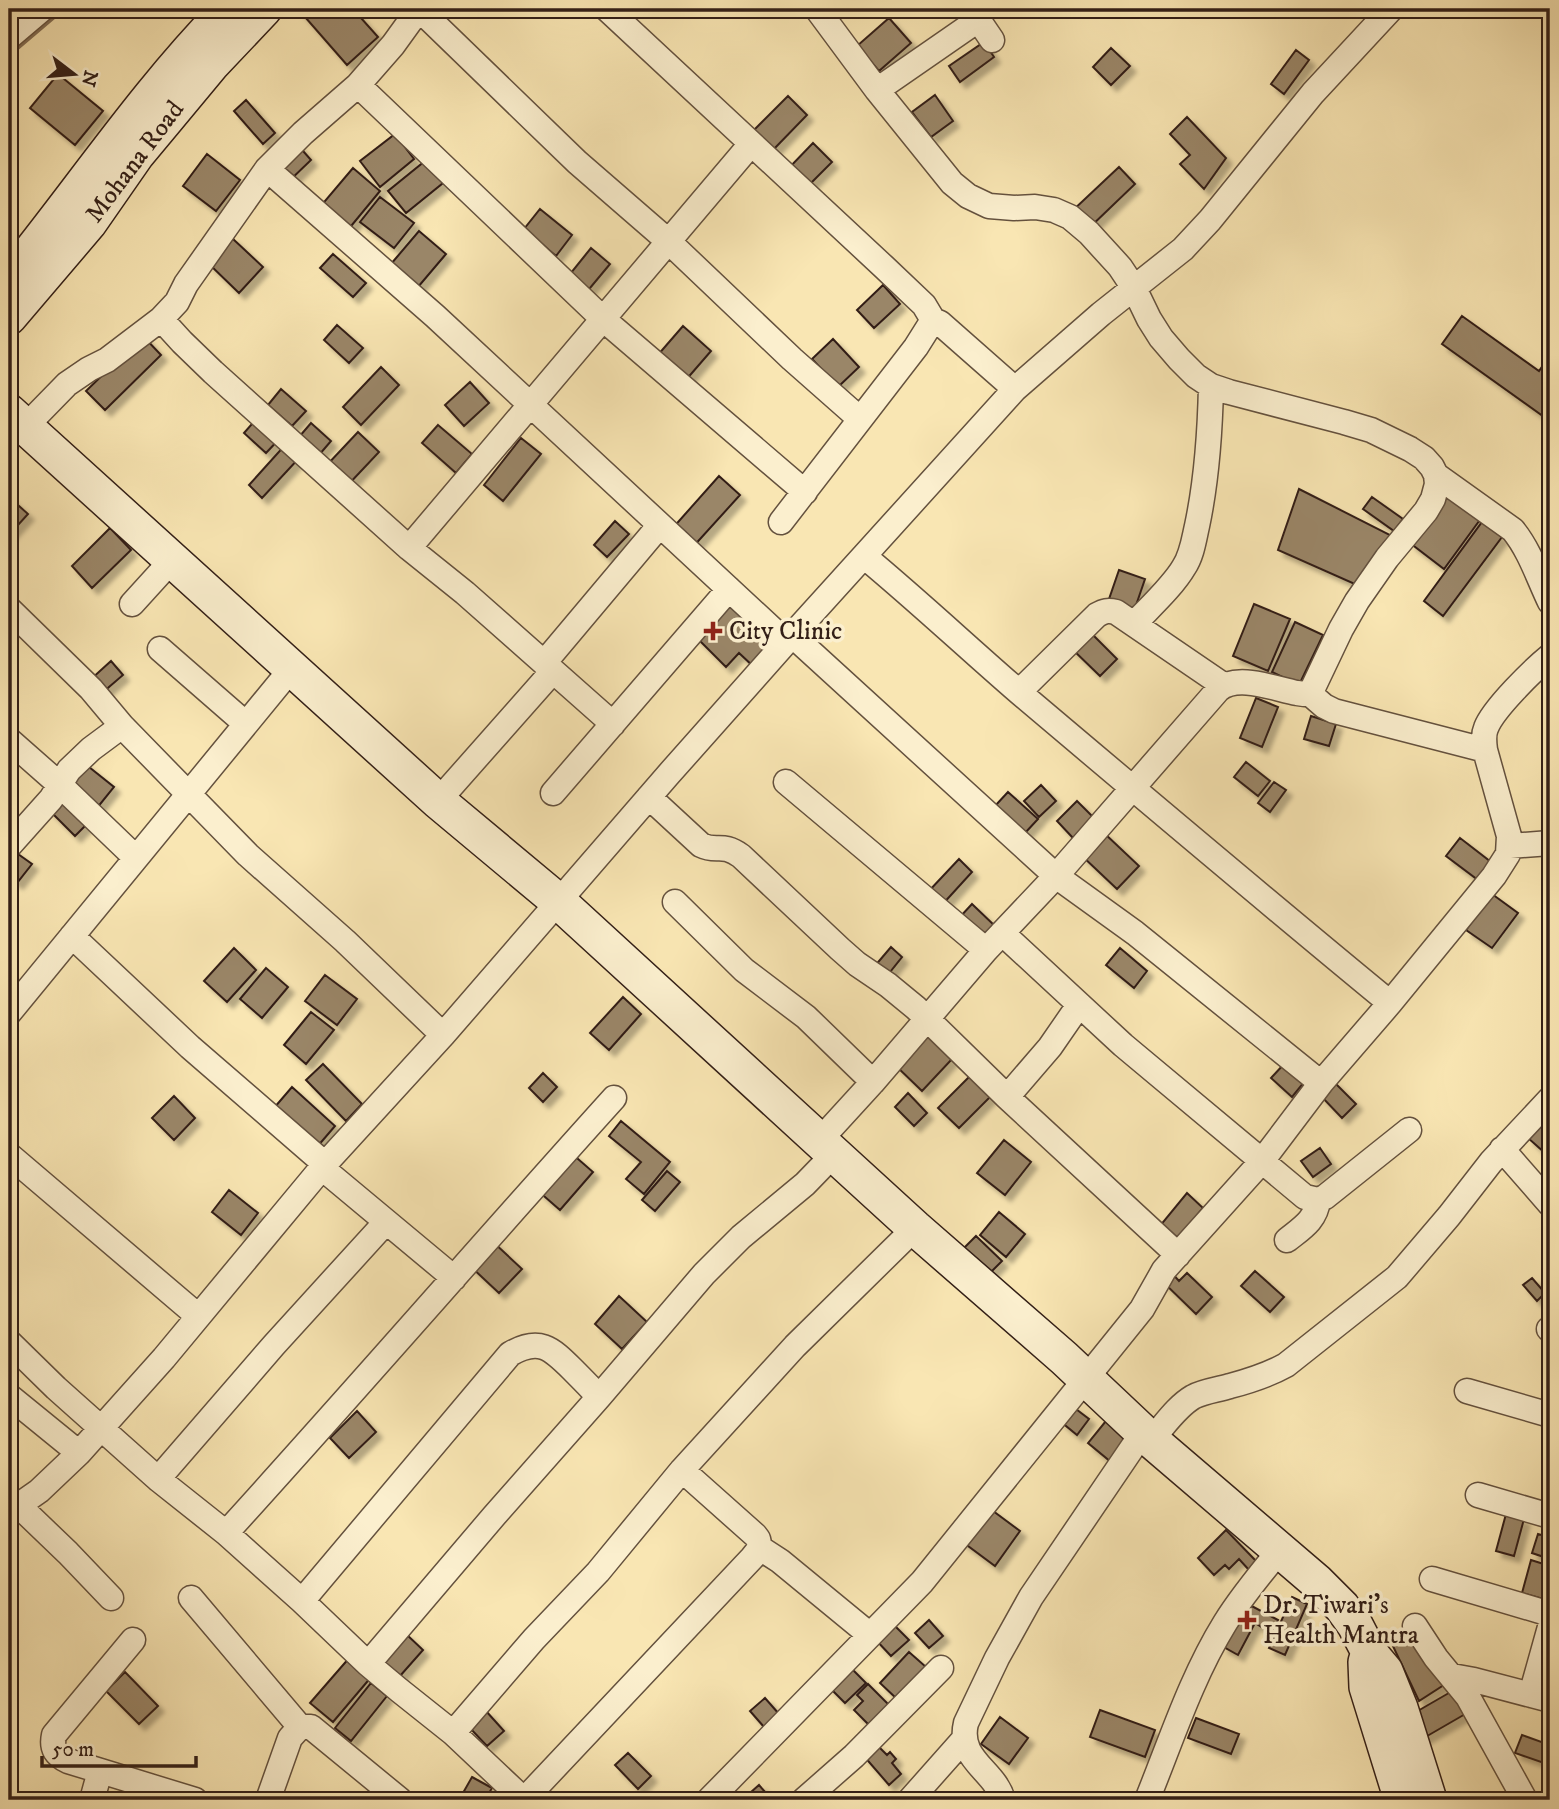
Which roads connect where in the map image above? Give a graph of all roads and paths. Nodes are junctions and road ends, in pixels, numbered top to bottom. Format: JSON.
{"nodes":[{"id":1,"x":42,"y":9,"type":"edge"},
{"id":2,"x":228,"y":9,"type":"edge"},
{"id":3,"x":264,"y":9,"type":"edge"},
{"id":4,"x":419,"y":9,"type":"edge"},
{"id":5,"x":607,"y":9,"type":"edge"},
{"id":6,"x":817,"y":9,"type":"edge"},
{"id":7,"x":1391,"y":9,"type":"edge"},
{"id":8,"x":973,"y":12,"type":"edge"},
{"id":9,"x":9,"y":37,"type":"edge"},
{"id":10,"x":992,"y":40,"type":"dead end"},
{"id":11,"x":358,"y":85,"type":"junction"},
{"id":12,"x":877,"y":90,"type":"junction"},
{"id":13,"x":751,"y":144,"type":"junction"},
{"id":14,"x":267,"y":169,"type":"junction"},
{"id":15,"x":667,"y":241,"type":"junction"},
{"id":16,"x":9,"y":279,"type":"edge"},
{"id":17,"x":1134,"y":288,"type":"junction"},
{"id":18,"x":9,"y":317,"type":"edge"},
{"id":19,"x":161,"y":319,"type":"junction"},
{"id":20,"x":603,"y":319,"type":"junction"},
{"id":21,"x":933,"y":320,"type":"junction"},
{"id":22,"x":1211,"y":386,"type":"junction"},
{"id":23,"x":1015,"y":389,"type":"junction"},
{"id":24,"x":531,"y":405,"type":"junction"},
{"id":25,"x":860,"y":419,"type":"junction"},
{"id":26,"x":14,"y":421,"type":"edge"},
{"id":27,"x":1436,"y":475,"type":"junction"},
{"id":28,"x":805,"y":492,"type":"junction"},
{"id":29,"x":781,"y":522,"type":"dead end"},
{"id":30,"x":660,"y":525,"type":"junction"},
{"id":31,"x":409,"y":548,"type":"junction"},
{"id":32,"x":865,"y":557,"type":"junction"},
{"id":33,"x":172,"y":560,"type":"junction"},
{"id":34,"x":729,"y":589,"type":"junction"},
{"id":35,"x":1550,"y":602,"type":"edge"},
{"id":36,"x":132,"y":604,"type":"dead end"},
{"id":37,"x":9,"y":609,"type":"edge"},
{"id":38,"x":1134,"y":624,"type":"junction"},
{"id":39,"x":789,"y":639,"type":"junction"},
{"id":40,"x":160,"y":649,"type":"dead end"},
{"id":41,"x":1550,"y":656,"type":"edge"},
{"id":42,"x":549,"y":667,"type":"junction"},
{"id":43,"x":292,"y":668,"type":"junction"},
{"id":44,"x":1223,"y":685,"type":"junction"},
{"id":45,"x":1019,"y":692,"type":"junction"},
{"id":46,"x":1309,"y":693,"type":"junction"},
{"id":47,"x":246,"y":724,"type":"junction"},
{"id":48,"x":614,"y":724,"type":"junction"},
{"id":49,"x":122,"y":726,"type":"junction"},
{"id":50,"x":9,"y":740,"type":"edge"},
{"id":51,"x":1485,"y":750,"type":"junction"},
{"id":52,"x":786,"y":782,"type":"dead end"},
{"id":53,"x":59,"y":784,"type":"junction"},
{"id":54,"x":1132,"y":789,"type":"junction"},
{"id":55,"x":189,"y":793,"type":"junction"},
{"id":56,"x":553,"y":793,"type":"dead end"},
{"id":57,"x":649,"y":797,"type":"junction"},
{"id":58,"x":438,"y":801,"type":"junction"},
{"id":59,"x":1550,"y":843,"type":"edge"},
{"id":60,"x":9,"y":846,"type":"edge"},
{"id":61,"x":1510,"y":846,"type":"junction"},
{"id":62,"x":136,"y":858,"type":"junction"},
{"id":63,"x":1056,"y":876,"type":"junction"},
{"id":64,"x":559,"y":902,"type":"junction"},
{"id":65,"x":675,"y":902,"type":"dead end"},
{"id":66,"x":72,"y":936,"type":"junction"},
{"id":67,"x":994,"y":942,"type":"junction"},
{"id":68,"x":1390,"y":1003,"type":"junction"},
{"id":69,"x":1079,"y":1005,"type":"junction"},
{"id":70,"x":9,"y":1013,"type":"edge"},
{"id":71,"x":927,"y":1019,"type":"junction"},
{"id":72,"x":443,"y":1035,"type":"junction"},
{"id":73,"x":873,"y":1082,"type":"junction"},
{"id":74,"x":1321,"y":1083,"type":"junction"},
{"id":75,"x":1007,"y":1097,"type":"junction"},
{"id":76,"x":614,"y":1098,"type":"dead end"},
{"id":77,"x":1550,"y":1100,"type":"edge"},
{"id":78,"x":1409,"y":1130,"type":"dead end"},
{"id":79,"x":827,"y":1147,"type":"junction"},
{"id":80,"x":1502,"y":1149,"type":"junction"},
{"id":81,"x":9,"y":1155,"type":"edge"},
{"id":82,"x":1262,"y":1161,"type":"junction"},
{"id":83,"x":324,"y":1166,"type":"junction"},
{"id":84,"x":1318,"y":1200,"type":"junction"},
{"id":85,"x":1550,"y":1204,"type":"edge"},
{"id":86,"x":386,"y":1222,"type":"junction"},
{"id":87,"x":915,"y":1228,"type":"junction"},
{"id":88,"x":1287,"y":1240,"type":"dead end"},
{"id":89,"x":1178,"y":1255,"type":"junction"},
{"id":90,"x":454,"y":1278,"type":"junction"},
{"id":91,"x":198,"y":1316,"type":"junction"},
{"id":92,"x":9,"y":1342,"type":"edge"},
{"id":93,"x":1087,"y":1380,"type":"junction"},
{"id":94,"x":1467,"y":1391,"type":"dead end"},
{"id":95,"x":9,"y":1396,"type":"edge"},
{"id":96,"x":599,"y":1397,"type":"junction"},
{"id":97,"x":1550,"y":1415,"type":"edge"},
{"id":98,"x":101,"y":1427,"type":"junction"},
{"id":99,"x":1147,"y":1436,"type":"junction"},
{"id":100,"x":79,"y":1453,"type":"junction"},
{"id":101,"x":682,"y":1470,"type":"junction"},
{"id":102,"x":158,"y":1479,"type":"junction"},
{"id":103,"x":1478,"y":1495,"type":"dead end"},
{"id":104,"x":13,"y":1509,"type":"edge"},
{"id":105,"x":1550,"y":1517,"type":"edge"},
{"id":106,"x":226,"y":1533,"type":"junction"},
{"id":107,"x":760,"y":1548,"type":"junction"},
{"id":108,"x":1280,"y":1550,"type":"junction"},
{"id":109,"x":1432,"y":1579,"type":"dead end"},
{"id":110,"x":111,"y":1598,"type":"dead end"},
{"id":111,"x":191,"y":1598,"type":"dead end"},
{"id":112,"x":302,"y":1601,"type":"junction"},
{"id":113,"x":1550,"y":1614,"type":"edge"},
{"id":114,"x":1415,"y":1626,"type":"dead end"},
{"id":115,"x":1550,"y":1627,"type":"edge"},
{"id":116,"x":870,"y":1636,"type":"junction"},
{"id":117,"x":133,"y":1640,"type":"dead end"},
{"id":118,"x":1369,"y":1652,"type":"junction"},
{"id":119,"x":368,"y":1664,"type":"junction"},
{"id":120,"x":941,"y":1668,"type":"dead end"},
{"id":121,"x":1452,"y":1676,"type":"junction"},
{"id":122,"x":1541,"y":1697,"type":"edge"},
{"id":123,"x":300,"y":1727,"type":"junction"},
{"id":124,"x":453,"y":1733,"type":"junction"},
{"id":125,"x":965,"y":1738,"type":"junction"},
{"id":126,"x":100,"y":1772,"type":"junction"},
{"id":127,"x":92,"y":1800,"type":"edge"},
{"id":128,"x":195,"y":1800,"type":"edge"},
{"id":129,"x":268,"y":1800,"type":"edge"},
{"id":130,"x":400,"y":1800,"type":"edge"},
{"id":131,"x":524,"y":1800,"type":"edge"},
{"id":132,"x":709,"y":1800,"type":"edge"},
{"id":133,"x":804,"y":1800,"type":"edge"},
{"id":134,"x":910,"y":1800,"type":"edge"},
{"id":135,"x":1003,"y":1800,"type":"edge"},
{"id":136,"x":1147,"y":1800,"type":"edge"},
{"id":137,"x":1402,"y":1800,"type":"edge"},
{"id":138,"x":1429,"y":1800,"type":"edge"},
{"id":139,"x":1525,"y":1800,"type":"edge"}],
"edges":[{"from":1,"to":9,"type":"street"},
{"from":2,"to":16,"type":"street","name":"Mohana Road"},
{"from":3,"to":18,"type":"street","name":"Mohana Road"},
{"from":4,"to":11,"type":"street"},
{"from":4,"to":15,"type":"street"},
{"from":5,"to":13,"type":"street"},
{"from":6,"to":12,"type":"street"},
{"from":7,"to":17,"type":"street"},
{"from":8,"to":10,"type":"street"},
{"from":8,"to":12,"type":"street"},
{"from":11,"to":14,"type":"street"},
{"from":11,"to":20,"type":"street"},
{"from":12,"to":17,"type":"street"},
{"from":13,"to":15,"type":"street"},
{"from":13,"to":21,"type":"street"},
{"from":14,"to":19,"type":"street"},
{"from":14,"to":24,"type":"street"},
{"from":15,"to":20,"type":"street"},
{"from":15,"to":25,"type":"street"},
{"from":17,"to":22,"type":"street"},
{"from":17,"to":23,"type":"street"},
{"from":19,"to":26,"type":"street"},
{"from":19,"to":31,"type":"street"},
{"from":20,"to":24,"type":"street"},
{"from":20,"to":28,"type":"street"},
{"from":21,"to":23,"type":"street"},
{"from":21,"to":25,"type":"street"},
{"from":22,"to":27,"type":"street"},
{"from":22,"to":38,"type":"street"},
{"from":23,"to":32,"type":"street"},
{"from":24,"to":30,"type":"street"},
{"from":24,"to":31,"type":"street"},
{"from":25,"to":28,"type":"street"},
{"from":26,"to":33,"type":"street"},
{"from":27,"to":35,"type":"street"},
{"from":27,"to":46,"type":"street"},
{"from":28,"to":29,"type":"street"},
{"from":30,"to":34,"type":"street"},
{"from":30,"to":42,"type":"street"},
{"from":31,"to":42,"type":"street"},
{"from":32,"to":39,"type":"street"},
{"from":32,"to":45,"type":"street"},
{"from":33,"to":36,"type":"street"},
{"from":33,"to":43,"type":"street"},
{"from":34,"to":39,"type":"street"},
{"from":34,"to":48,"type":"street"},
{"from":37,"to":49,"type":"street"},
{"from":38,"to":44,"type":"street"},
{"from":38,"to":45,"type":"street"},
{"from":39,"to":57,"type":"street"},
{"from":39,"to":63,"type":"street"},
{"from":40,"to":47,"type":"street"},
{"from":41,"to":51,"type":"street"},
{"from":42,"to":48,"type":"street"},
{"from":42,"to":58,"type":"street"},
{"from":43,"to":47,"type":"street"},
{"from":43,"to":58,"type":"street"},
{"from":44,"to":46,"type":"street"},
{"from":44,"to":54,"type":"street"},
{"from":45,"to":54,"type":"street"},
{"from":46,"to":51,"type":"street"},
{"from":47,"to":55,"type":"street"},
{"from":48,"to":56,"type":"street"},
{"from":49,"to":53,"type":"street"},
{"from":49,"to":55,"type":"street"},
{"from":50,"to":53,"type":"street"},
{"from":51,"to":61,"type":"street"},
{"from":52,"to":67,"type":"street"},
{"from":53,"to":60,"type":"street"},
{"from":53,"to":62,"type":"street"},
{"from":54,"to":63,"type":"street"},
{"from":54,"to":68,"type":"street"},
{"from":55,"to":62,"type":"street"},
{"from":55,"to":72,"type":"street"},
{"from":57,"to":64,"type":"street"},
{"from":57,"to":71,"type":"street"},
{"from":58,"to":64,"type":"street"},
{"from":59,"to":61,"type":"street"},
{"from":61,"to":68,"type":"street"},
{"from":62,"to":66,"type":"street"},
{"from":63,"to":67,"type":"street"},
{"from":63,"to":74,"type":"street"},
{"from":64,"to":72,"type":"street"},
{"from":64,"to":79,"type":"street"},
{"from":65,"to":73,"type":"street"},
{"from":66,"to":70,"type":"street"},
{"from":66,"to":83,"type":"street"},
{"from":67,"to":69,"type":"street"},
{"from":67,"to":71,"type":"street"},
{"from":68,"to":74,"type":"street"},
{"from":69,"to":75,"type":"street"},
{"from":69,"to":82,"type":"street"},
{"from":71,"to":73,"type":"street"},
{"from":71,"to":75,"type":"street"},
{"from":72,"to":83,"type":"street"},
{"from":73,"to":79,"type":"street"},
{"from":74,"to":82,"type":"street"},
{"from":75,"to":89,"type":"street"},
{"from":76,"to":90,"type":"street"},
{"from":77,"to":80,"type":"street"},
{"from":78,"to":84,"type":"street"},
{"from":79,"to":87,"type":"street"},
{"from":79,"to":96,"type":"street"},
{"from":80,"to":85,"type":"street"},
{"from":80,"to":99,"type":"street"},
{"from":81,"to":91,"type":"street"},
{"from":82,"to":84,"type":"street"},
{"from":82,"to":89,"type":"street"},
{"from":83,"to":86,"type":"street"},
{"from":83,"to":91,"type":"street"},
{"from":84,"to":88,"type":"street"},
{"from":86,"to":90,"type":"street"},
{"from":86,"to":102,"type":"street"},
{"from":87,"to":93,"type":"street"},
{"from":87,"to":101,"type":"street"},
{"from":89,"to":93,"type":"street"},
{"from":90,"to":106,"type":"street"},
{"from":91,"to":98,"type":"street"},
{"from":92,"to":98,"type":"street"},
{"from":93,"to":99,"type":"street"},
{"from":93,"to":116,"type":"street"},
{"from":94,"to":97,"type":"street"},
{"from":95,"to":100,"type":"street"},
{"from":96,"to":112,"type":"street"},
{"from":96,"to":119,"type":"street"},
{"from":98,"to":100,"type":"street"},
{"from":98,"to":102,"type":"street"},
{"from":99,"to":108,"type":"street"},
{"from":99,"to":125,"type":"street"},
{"from":100,"to":104,"type":"street"},
{"from":101,"to":107,"type":"street"},
{"from":101,"to":124,"type":"street"},
{"from":102,"to":106,"type":"street"},
{"from":103,"to":105,"type":"street"},
{"from":104,"to":110,"type":"street"},
{"from":106,"to":112,"type":"street"},
{"from":107,"to":116,"type":"street"},
{"from":107,"to":131,"type":"street"},
{"from":108,"to":118,"type":"street"},
{"from":108,"to":136,"type":"street"},
{"from":109,"to":113,"type":"street"},
{"from":111,"to":123,"type":"street"},
{"from":112,"to":119,"type":"street"},
{"from":114,"to":121,"type":"street"},
{"from":115,"to":122,"type":"street"},
{"from":116,"to":132,"type":"street"},
{"from":117,"to":126,"type":"street"},
{"from":118,"to":137,"type":"street"},
{"from":118,"to":138,"type":"street"},
{"from":119,"to":124,"type":"street"},
{"from":120,"to":133,"type":"street"},
{"from":121,"to":122,"type":"street"},
{"from":121,"to":139,"type":"street"},
{"from":123,"to":129,"type":"street"},
{"from":123,"to":130,"type":"street"},
{"from":124,"to":131,"type":"street"},
{"from":125,"to":134,"type":"street"},
{"from":125,"to":135,"type":"street"},
{"from":126,"to":127,"type":"street"},
{"from":126,"to":128,"type":"street"}]}
